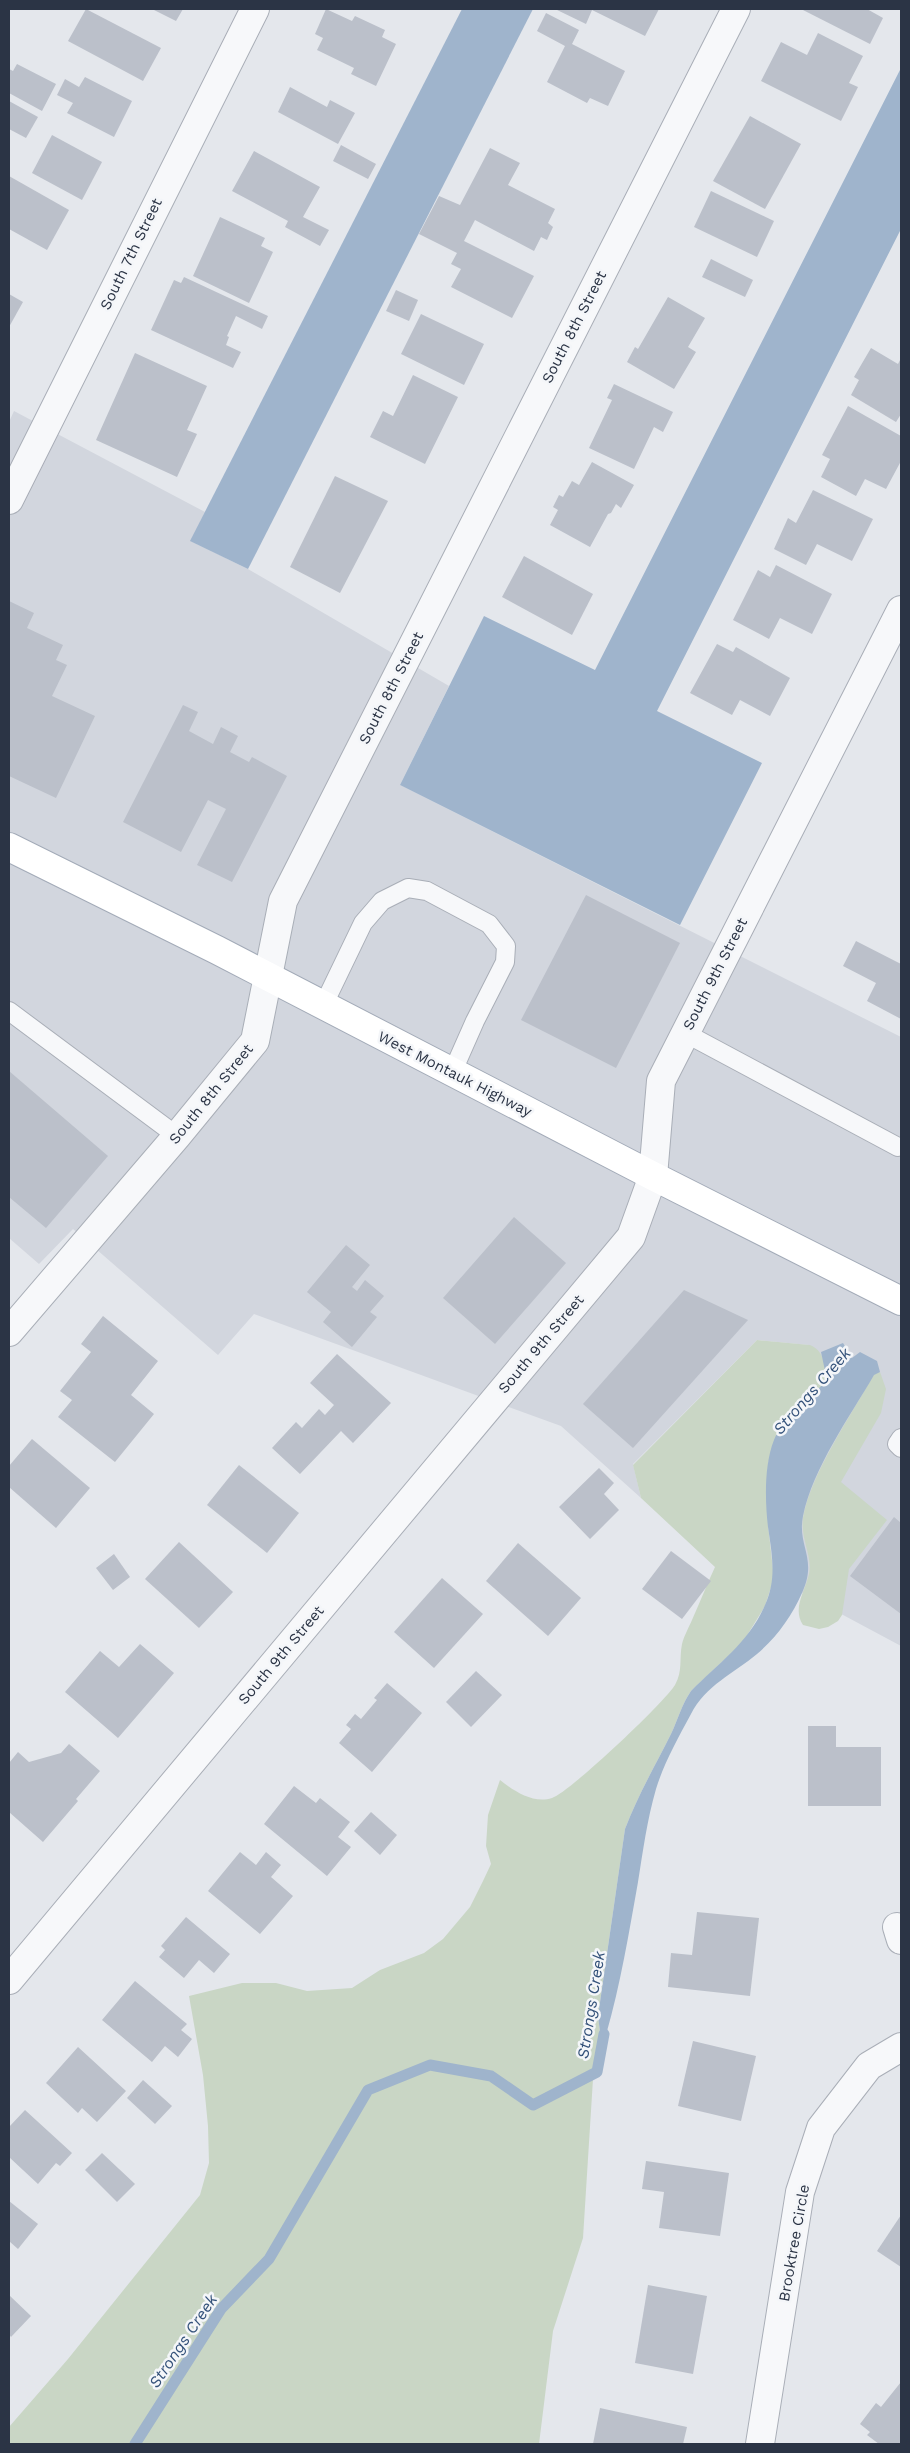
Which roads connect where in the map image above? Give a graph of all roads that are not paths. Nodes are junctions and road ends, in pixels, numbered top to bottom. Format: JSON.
{"nodes":[{"id":1,"x":255,"y":9,"type":"edge"},
{"id":2,"x":736,"y":9,"type":"edge"},
{"id":3,"x":9,"y":500,"type":"edge"},
{"id":4,"x":901,"y":610,"type":"edge"},
{"id":5,"x":9,"y":847,"type":"edge"},
{"id":6,"x":267,"y":977,"type":"junction"},
{"id":7,"x":323,"y":1006,"type":"junction"},
{"id":8,"x":9,"y":1011,"type":"edge"},
{"id":9,"x":685,"y":1033,"type":"junction"},
{"id":10,"x":452,"y":1073,"type":"junction"},
{"id":11,"x":177,"y":1136,"type":"junction"},
{"id":12,"x":898,"y":1147,"type":"dead end"},
{"id":13,"x":653,"y":1176,"type":"junction"},
{"id":14,"x":901,"y":1301,"type":"edge"},
{"id":15,"x":9,"y":1332,"type":"edge"},
{"id":16,"x":901,"y":1438,"type":"edge"},
{"id":17,"x":901,"y":1448,"type":"edge"},
{"id":18,"x":9,"y":1980,"type":"edge"},
{"id":19,"x":901,"y":2047,"type":"edge"},
{"id":20,"x":760,"y":2444,"type":"edge"}],
"edges":[{"from":1,"to":3,"type":"street","name":"South 7th Street"},
{"from":2,"to":6,"type":"street","name":"South 8th Street"},
{"from":4,"to":9,"type":"street","name":"South 9th Street"},
{"from":5,"to":6,"type":"main road","name":"West Montauk Highway"},
{"from":6,"to":7,"type":"main road","name":"West Montauk Highway"},
{"from":6,"to":11,"type":"street","name":"South 8th Street"},
{"from":7,"to":10,"type":"main road","name":"West Montauk Highway"},
{"from":7,"to":10,"type":"lane"},
{"from":8,"to":11,"type":"lane"},
{"from":9,"to":12,"type":"lane"},
{"from":9,"to":13,"type":"street","name":"South 9th Street"},
{"from":10,"to":13,"type":"main road","name":"West Montauk Highway"},
{"from":11,"to":15,"type":"street","name":"South 8th Street"},
{"from":13,"to":14,"type":"main road","name":"West Montauk Highway"},
{"from":13,"to":18,"type":"street","name":"South 9th Street"},
{"from":16,"to":17,"type":"lane"},
{"from":19,"to":20,"type":"street","name":"Brooktree Circle"}]}
